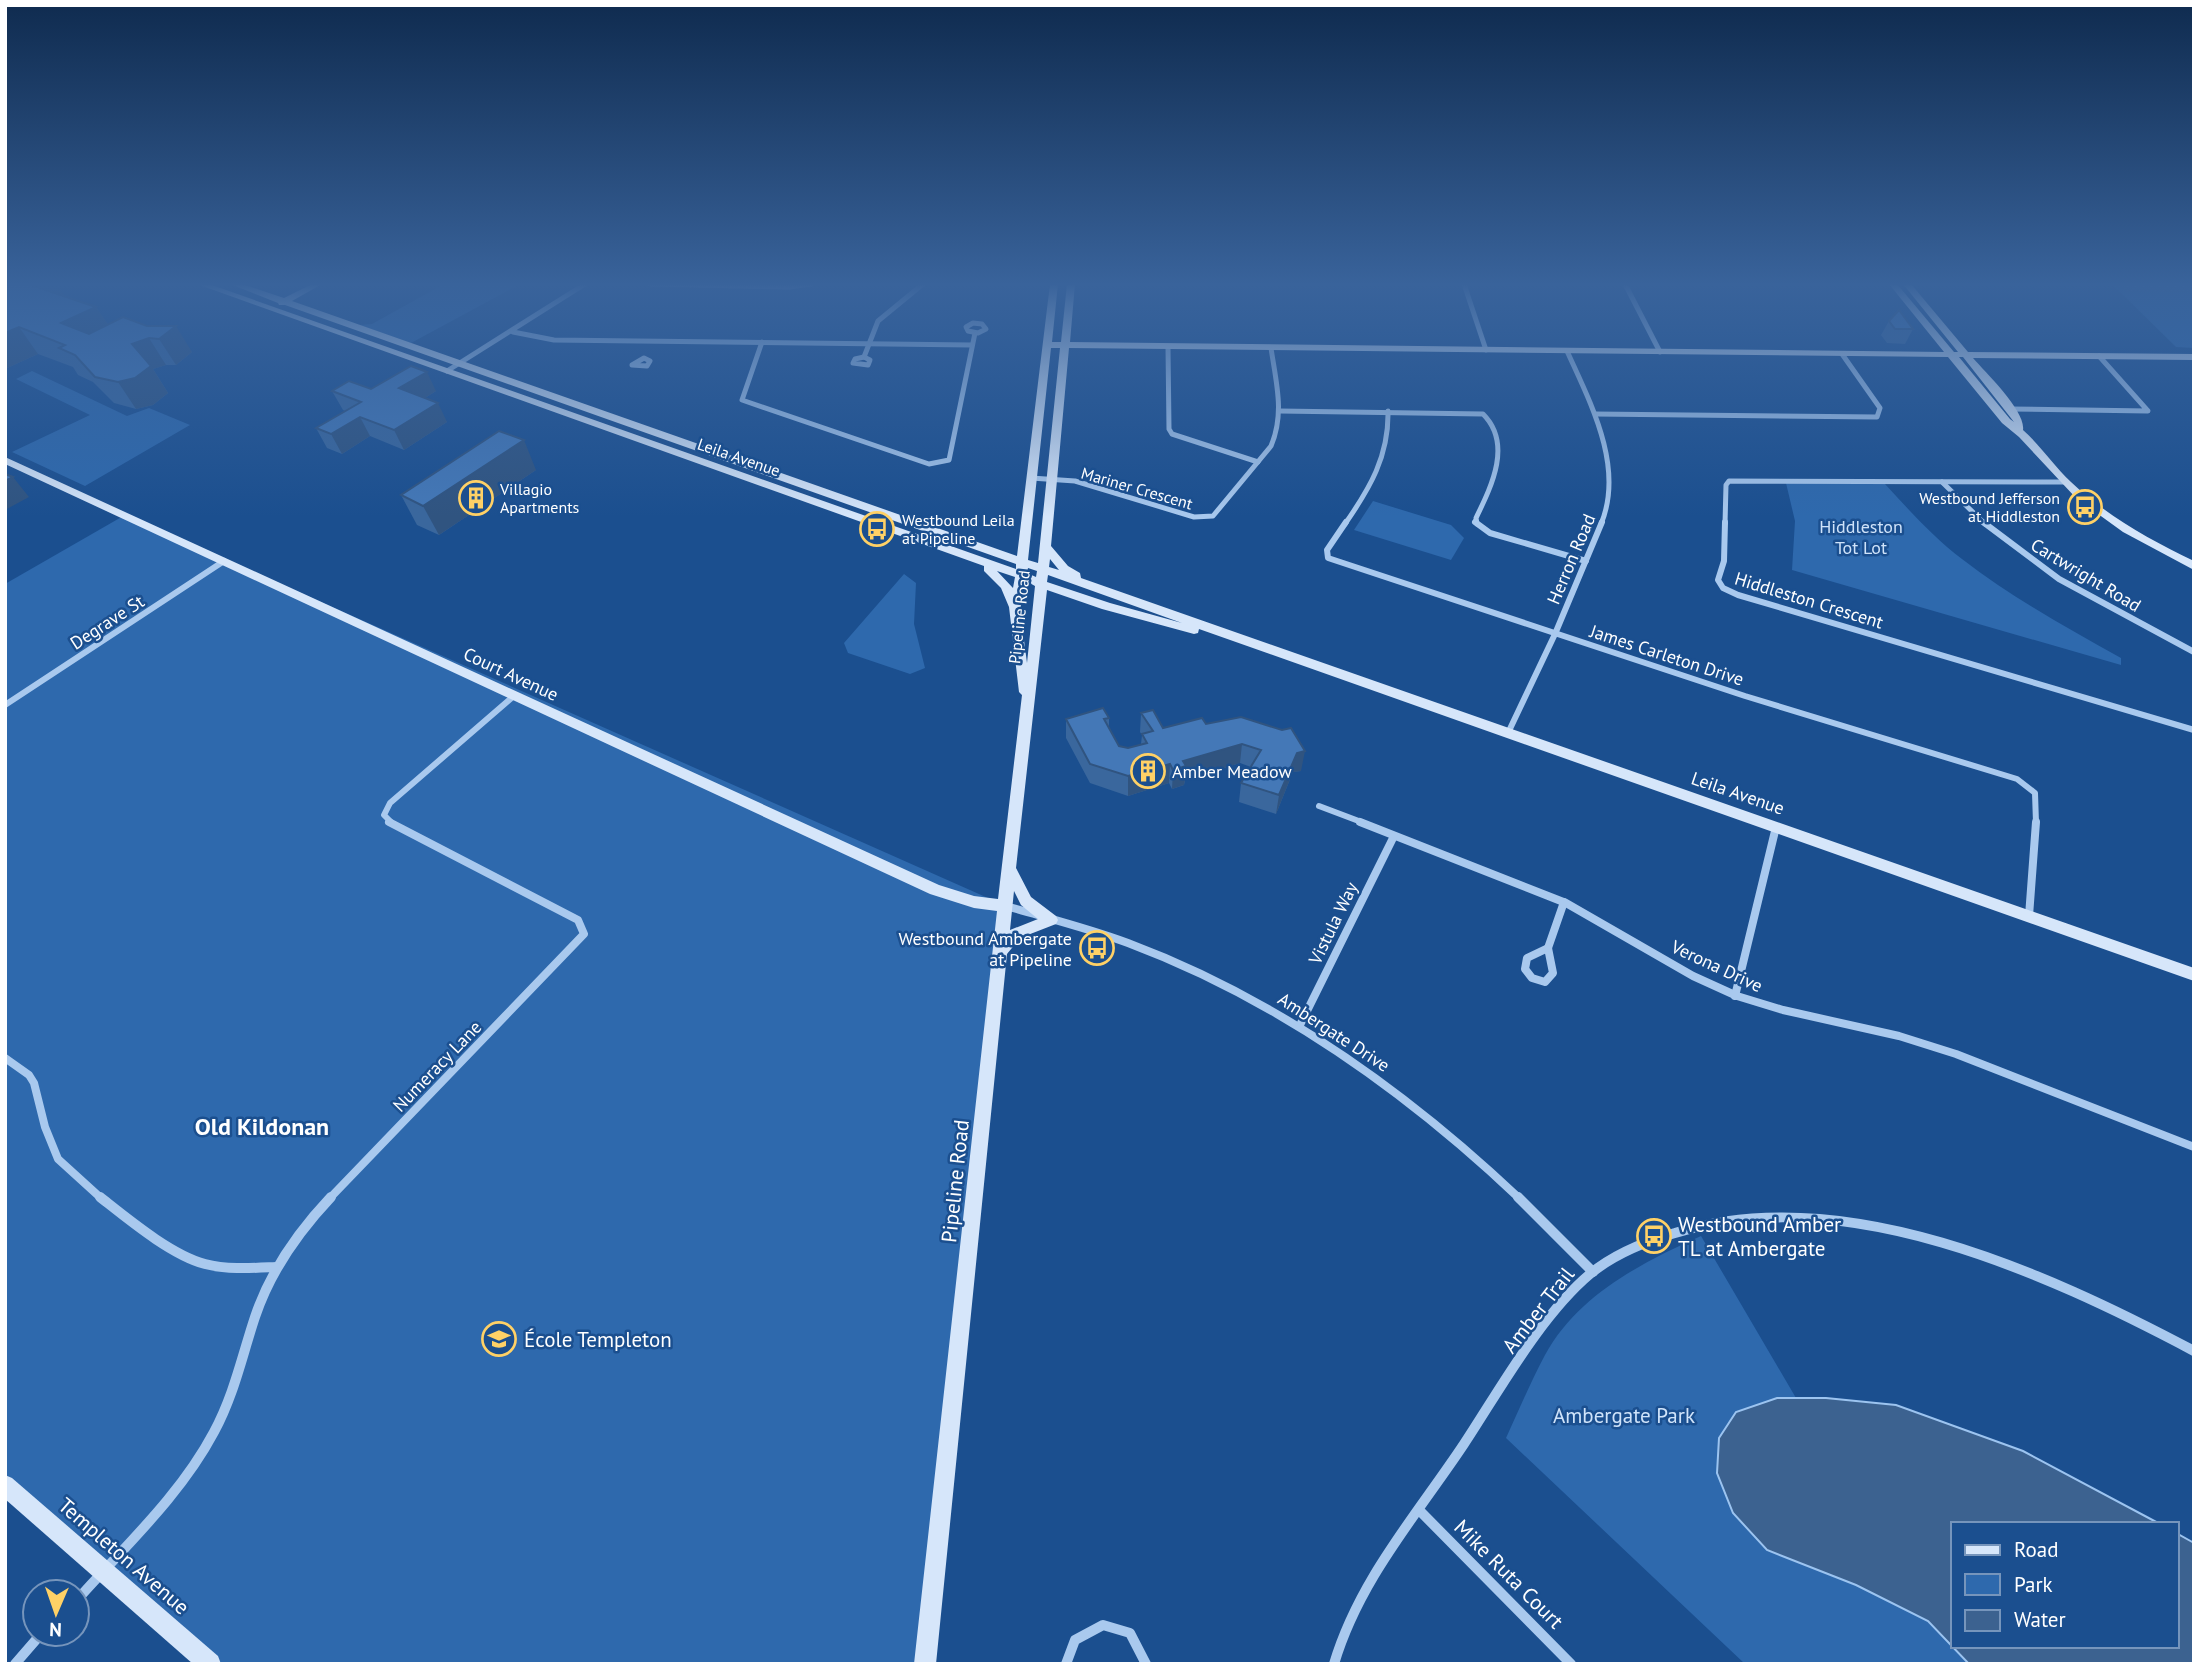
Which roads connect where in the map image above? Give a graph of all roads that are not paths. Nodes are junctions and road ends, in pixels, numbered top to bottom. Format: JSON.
{"nodes":[{"id":1,"x":421,"y":362,"type":"edge"},
{"id":2,"x":454,"y":362,"type":"edge"},
{"id":3,"x":464,"y":362,"type":"edge"},
{"id":4,"x":755,"y":362,"type":"edge"},
{"id":5,"x":969,"y":362,"type":"edge"},
{"id":6,"x":1045,"y":362,"type":"edge"},
{"id":7,"x":1062,"y":362,"type":"edge"},
{"id":8,"x":1168,"y":362,"type":"edge"},
{"id":9,"x":1273,"y":362,"type":"edge"},
{"id":10,"x":1571,"y":362,"type":"edge"},
{"id":11,"x":1848,"y":362,"type":"edge"},
{"id":12,"x":1957,"y":362,"type":"edge"},
{"id":13,"x":1970,"y":362,"type":"edge"},
{"id":14,"x":2104,"y":362,"type":"edge"},
{"id":15,"x":460,"y":364,"type":"junction"},
{"id":16,"x":447,"y":371,"type":"junction"},
{"id":17,"x":2011,"y":410,"type":"junction"},
{"id":18,"x":1280,"y":411,"type":"junction"},
{"id":19,"x":1388,"y":411,"type":"junction"},
{"id":20,"x":1595,"y":414,"type":"junction"},
{"id":21,"x":2019,"y":429,"type":"junction"},
{"id":22,"x":5,"y":460,"type":"edge"},
{"id":23,"x":1258,"y":462,"type":"junction"},
{"id":24,"x":1031,"y":478,"type":"junction"},
{"id":25,"x":1051,"y":479,"type":"junction"},
{"id":26,"x":1942,"y":482,"type":"junction"},
{"id":27,"x":2065,"y":482,"type":"junction"},
{"id":28,"x":1025,"y":532,"type":"junction"},
{"id":29,"x":974,"y":545,"type":"junction"},
{"id":30,"x":1045,"y":546,"type":"junction"},
{"id":31,"x":977,"y":560,"type":"junction"},
{"id":32,"x":224,"y":561,"type":"junction"},
{"id":33,"x":1021,"y":561,"type":"junction"},
{"id":34,"x":1586,"y":561,"type":"junction"},
{"id":35,"x":2194,"y":566,"type":"edge"},
{"id":36,"x":1043,"y":569,"type":"junction"},
{"id":37,"x":1021,"y":575,"type":"junction"},
{"id":38,"x":1041,"y":584,"type":"junction"},
{"id":39,"x":1086,"y":585,"type":"junction"},
{"id":40,"x":1014,"y":610,"type":"junction"},
{"id":41,"x":1555,"y":634,"type":"junction"},
{"id":42,"x":1270,"y":649,"type":"junction"},
{"id":43,"x":2194,"y":652,"type":"edge"},
{"id":44,"x":514,"y":695,"type":"junction"},
{"id":45,"x":1027,"y":703,"type":"junction"},
{"id":46,"x":5,"y":705,"type":"edge"},
{"id":47,"x":2194,"y":730,"type":"edge"},
{"id":48,"x":1508,"y":733,"type":"junction"},
{"id":49,"x":1319,"y":806,"type":"dead end"},
{"id":50,"x":1776,"y":827,"type":"junction"},
{"id":51,"x":1394,"y":836,"type":"junction"},
{"id":52,"x":1010,"y":871,"type":"junction"},
{"id":53,"x":1564,"y":902,"type":"junction"},
{"id":54,"x":1006,"y":906,"type":"junction"},
{"id":55,"x":2029,"y":916,"type":"junction"},
{"id":56,"x":1051,"y":920,"type":"junction"},
{"id":57,"x":1548,"y":948,"type":"junction"},
{"id":58,"x":1002,"y":950,"type":"junction"},
{"id":59,"x":2194,"y":975,"type":"edge"},
{"id":60,"x":1735,"y":996,"type":"junction"},
{"id":61,"x":1300,"y":1025,"type":"junction"},
{"id":62,"x":5,"y":1058,"type":"edge"},
{"id":63,"x":2194,"y":1147,"type":"edge"},
{"id":64,"x":276,"y":1267,"type":"junction"},
{"id":65,"x":1593,"y":1272,"type":"junction"},
{"id":66,"x":2194,"y":1351,"type":"edge"},
{"id":67,"x":5,"y":1485,"type":"edge"},
{"id":68,"x":1420,"y":1511,"type":"junction"},
{"id":69,"x":104,"y":1572,"type":"junction"},
{"id":70,"x":91,"y":1585,"type":"edge"},
{"id":71,"x":29,"y":1648,"type":"edge"},
{"id":72,"x":15,"y":1664,"type":"edge"},
{"id":73,"x":210,"y":1664,"type":"edge"},
{"id":74,"x":925,"y":1664,"type":"edge"},
{"id":75,"x":1066,"y":1664,"type":"edge"},
{"id":76,"x":1146,"y":1664,"type":"edge"},
{"id":77,"x":1334,"y":1664,"type":"edge"},
{"id":78,"x":1571,"y":1664,"type":"edge"}],
"edges":[{"from":1,"to":16,"type":"street","name":"Leila Avenue"},
{"from":2,"to":15,"type":"street","name":"Leila Avenue"},
{"from":3,"to":15,"type":"street"},
{"from":4,"to":5,"type":"street"},
{"from":6,"to":24,"type":"street","name":"Pipeline Road"},
{"from":7,"to":25,"type":"street","name":"Pipeline Road"},
{"from":8,"to":23,"type":"street"},
{"from":9,"to":18,"type":"street","name":"Mariner Crescent"},
{"from":10,"to":20,"type":"street","name":"Herron Road"},
{"from":11,"to":20,"type":"street"},
{"from":12,"to":21,"type":"street"},
{"from":13,"to":17,"type":"street"},
{"from":14,"to":17,"type":"street"},
{"from":15,"to":16,"type":"street"},
{"from":15,"to":29,"type":"street","name":"Leila Avenue"},
{"from":16,"to":31,"type":"street","name":"Leila Avenue"},
{"from":17,"to":21,"type":"street"},
{"from":18,"to":19,"type":"street"},
{"from":18,"to":23,"type":"street","name":"Mariner Crescent"},
{"from":19,"to":34,"type":"street"},
{"from":19,"to":41,"type":"street","name":"James Carleton Drive"},
{"from":20,"to":34,"type":"street","name":"Herron Road"},
{"from":21,"to":27,"type":"street"},
{"from":22,"to":32,"type":"street","name":"Court Avenue"},
{"from":23,"to":25,"type":"street","name":"Mariner Crescent"},
{"from":24,"to":25,"type":"street","name":"Mariner Crescent"},
{"from":24,"to":28,"type":"street","name":"Pipeline Road"},
{"from":25,"to":30,"type":"street","name":"Pipeline Road"},
{"from":26,"to":27,"type":"street","name":"Hiddleston Crescent"},
{"from":26,"to":43,"type":"street","name":"Cartwright Road"},
{"from":26,"to":47,"type":"street","name":"Hiddleston Crescent"},
{"from":27,"to":35,"type":"street"},
{"from":28,"to":29,"type":"street"},
{"from":28,"to":33,"type":"street","name":"Pipeline Road"},
{"from":29,"to":33,"type":"street","name":"Leila Avenue"},
{"from":30,"to":36,"type":"street","name":"Pipeline Road"},
{"from":30,"to":39,"type":"street"},
{"from":31,"to":37,"type":"street","name":"Leila Avenue"},
{"from":31,"to":40,"type":"street"},
{"from":32,"to":44,"type":"street","name":"Court Avenue"},
{"from":32,"to":46,"type":"street","name":"Degrave St"},
{"from":33,"to":36,"type":"street","name":"Leila Avenue"},
{"from":33,"to":37,"type":"street","name":"Pipeline Road"},
{"from":34,"to":41,"type":"street","name":"Herron Road"},
{"from":36,"to":38,"type":"street","name":"Pipeline Road"},
{"from":36,"to":39,"type":"street","name":"Leila Avenue"},
{"from":37,"to":38,"type":"street","name":"Leila Avenue"},
{"from":37,"to":40,"type":"street","name":"Pipeline Road"},
{"from":38,"to":42,"type":"street","name":"Leila Avenue"},
{"from":38,"to":45,"type":"street","name":"Pipeline Road"},
{"from":39,"to":42,"type":"street","name":"Leila Avenue"},
{"from":40,"to":45,"type":"street","name":"Pipeline Road"},
{"from":41,"to":48,"type":"street","name":"Herron Road"},
{"from":41,"to":55,"type":"street","name":"James Carleton Drive"},
{"from":42,"to":48,"type":"street","name":"Leila Avenue"},
{"from":44,"to":54,"type":"street","name":"Court Avenue"},
{"from":44,"to":64,"type":"street","name":"Numeracy Lane"},
{"from":45,"to":52,"type":"street","name":"Pipeline Road"},
{"from":48,"to":50,"type":"street","name":"Leila Avenue"},
{"from":49,"to":51,"type":"street","name":"Verona Drive"},
{"from":50,"to":55,"type":"street","name":"Leila Avenue"},
{"from":50,"to":60,"type":"street"},
{"from":51,"to":53,"type":"street","name":"Verona Drive"},
{"from":51,"to":61,"type":"street","name":"Vistula Way"},
{"from":52,"to":54,"type":"street","name":"Pipeline Road"},
{"from":52,"to":56,"type":"street"},
{"from":53,"to":57,"type":"street"},
{"from":53,"to":60,"type":"street","name":"Verona Drive"},
{"from":54,"to":56,"type":"street","name":"Ambergate Drive"},
{"from":54,"to":58,"type":"street","name":"Pipeline Road"},
{"from":55,"to":59,"type":"street","name":"Leila Avenue"},
{"from":56,"to":58,"type":"street"},
{"from":56,"to":61,"type":"street","name":"Ambergate Drive"},
{"from":57,"to":57,"type":"street"},
{"from":58,"to":74,"type":"street","name":"Pipeline Road"},
{"from":60,"to":63,"type":"street","name":"Verona Drive"},
{"from":61,"to":65,"type":"street","name":"Ambergate Drive"},
{"from":62,"to":64,"type":"street"},
{"from":64,"to":69,"type":"street","name":"Numeracy Lane"},
{"from":65,"to":66,"type":"street","name":"Amber Trail"},
{"from":65,"to":68,"type":"street","name":"Amber Trail"},
{"from":67,"to":69,"type":"street","name":"Templeton Avenue"},
{"from":68,"to":77,"type":"street","name":"Amber Trail"},
{"from":68,"to":78,"type":"street","name":"Mike Ruta Court"},
{"from":69,"to":70,"type":"street","name":"Numeracy Lane"},
{"from":69,"to":73,"type":"street","name":"Templeton Avenue"},
{"from":71,"to":72,"type":"street"},
{"from":75,"to":76,"type":"street"}]}
